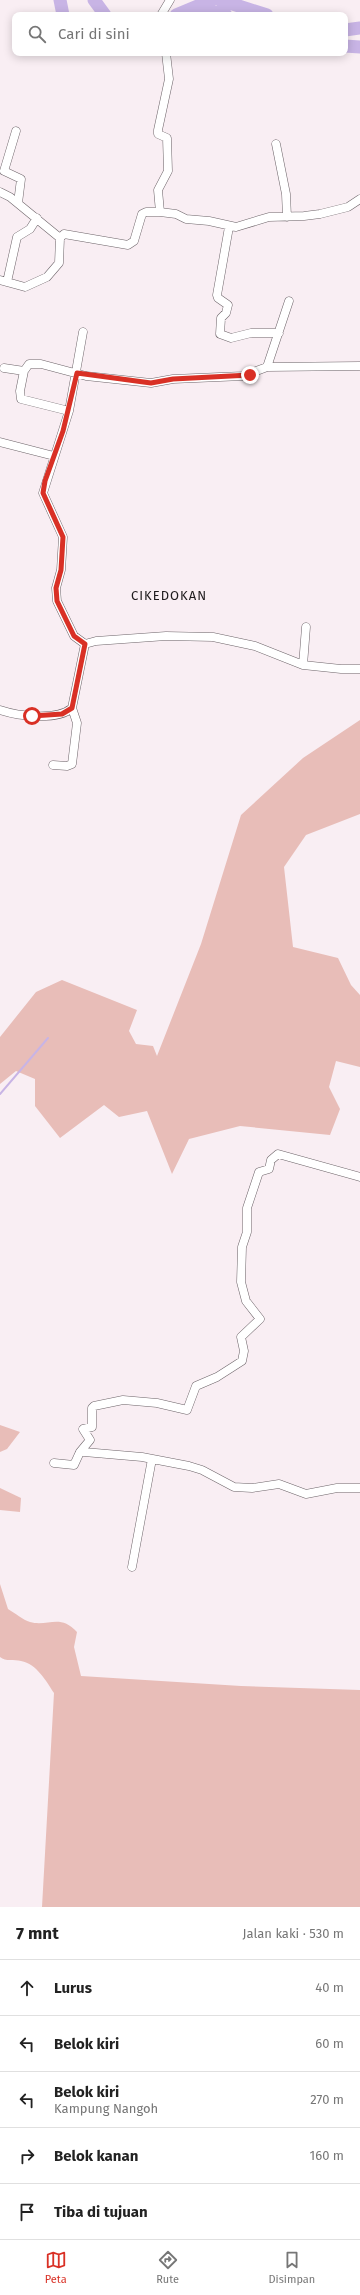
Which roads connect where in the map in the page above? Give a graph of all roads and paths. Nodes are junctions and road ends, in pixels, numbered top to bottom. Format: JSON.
{"nodes":[{"id":1,"x":170,"y":0,"type":"edge"},
{"id":2,"x":164,"y":12,"type":"edge"},
{"id":3,"x":166,"y":56,"type":"edge"},
{"id":4,"x":16,"y":131,"type":"dead end"},
{"id":5,"x":276,"y":144,"type":"dead end"},
{"id":6,"x":0,"y":192,"type":"edge"},
{"id":7,"x":360,"y":199,"type":"edge"},
{"id":8,"x":18,"y":203,"type":"junction"},
{"id":9,"x":160,"y":212,"type":"junction"},
{"id":10,"x":287,"y":217,"type":"junction"},
{"id":11,"x":38,"y":218,"type":"junction"},
{"id":12,"x":229,"y":226,"type":"junction"},
{"id":13,"x":60,"y":238,"type":"junction"},
{"id":14,"x":3,"y":281,"type":"edge"},
{"id":15,"x":289,"y":301,"type":"dead end"},
{"id":16,"x":83,"y":332,"type":"dead end"},
{"id":17,"x":279,"y":333,"type":"junction"},
{"id":18,"x":360,"y":366,"type":"edge"},
{"id":19,"x":4,"y":368,"type":"dead end"},
{"id":20,"x":267,"y":368,"type":"junction"},
{"id":21,"x":24,"y":370,"type":"junction"},
{"id":22,"x":77,"y":373,"type":"junction"},
{"id":23,"x":68,"y":411,"type":"junction"},
{"id":24,"x":0,"y":442,"type":"edge"},
{"id":25,"x":54,"y":456,"type":"junction"},
{"id":26,"x":306,"y":627,"type":"dead end"},
{"id":27,"x":85,"y":644,"type":"junction"},
{"id":28,"x":303,"y":665,"type":"junction"},
{"id":29,"x":360,"y":669,"type":"edge"},
{"id":30,"x":72,"y":708,"type":"junction"},
{"id":31,"x":0,"y":710,"type":"edge"},
{"id":32,"x":53,"y":765,"type":"dead end"},
{"id":33,"x":360,"y":1177,"type":"edge"},
{"id":34,"x":80,"y":1452,"type":"junction"},
{"id":35,"x":152,"y":1459,"type":"junction"},
{"id":36,"x":54,"y":1463,"type":"dead end"},
{"id":37,"x":360,"y":1488,"type":"edge"},
{"id":38,"x":132,"y":1567,"type":"dead end"}],
"edges":[{"from":1,"to":2,"type":"street"},
{"from":3,"to":9,"type":"street"},
{"from":4,"to":8,"type":"street"},
{"from":5,"to":10,"type":"street"},
{"from":6,"to":8,"type":"street"},
{"from":7,"to":10,"type":"street"},
{"from":8,"to":11,"type":"street"},
{"from":9,"to":12,"type":"street"},
{"from":9,"to":13,"type":"street"},
{"from":10,"to":12,"type":"street"},
{"from":11,"to":13,"type":"street"},
{"from":11,"to":14,"type":"street"},
{"from":12,"to":17,"type":"street"},
{"from":13,"to":14,"type":"street"},
{"from":15,"to":17,"type":"street"},
{"from":16,"to":22,"type":"street"},
{"from":17,"to":20,"type":"street"},
{"from":18,"to":20,"type":"street"},
{"from":19,"to":21,"type":"street"},
{"from":20,"to":22,"type":"street"},
{"from":21,"to":22,"type":"street"},
{"from":21,"to":23,"type":"street"},
{"from":22,"to":23,"type":"street"},
{"from":23,"to":25,"type":"street"},
{"from":24,"to":25,"type":"street"},
{"from":25,"to":27,"type":"street"},
{"from":26,"to":28,"type":"street"},
{"from":27,"to":28,"type":"street"},
{"from":27,"to":30,"type":"street"},
{"from":28,"to":29,"type":"street"},
{"from":30,"to":31,"type":"street"},
{"from":30,"to":32,"type":"street"},
{"from":33,"to":34,"type":"street"},
{"from":34,"to":35,"type":"street"},
{"from":34,"to":36,"type":"street"},
{"from":35,"to":37,"type":"street"},
{"from":35,"to":38,"type":"street"}]}
